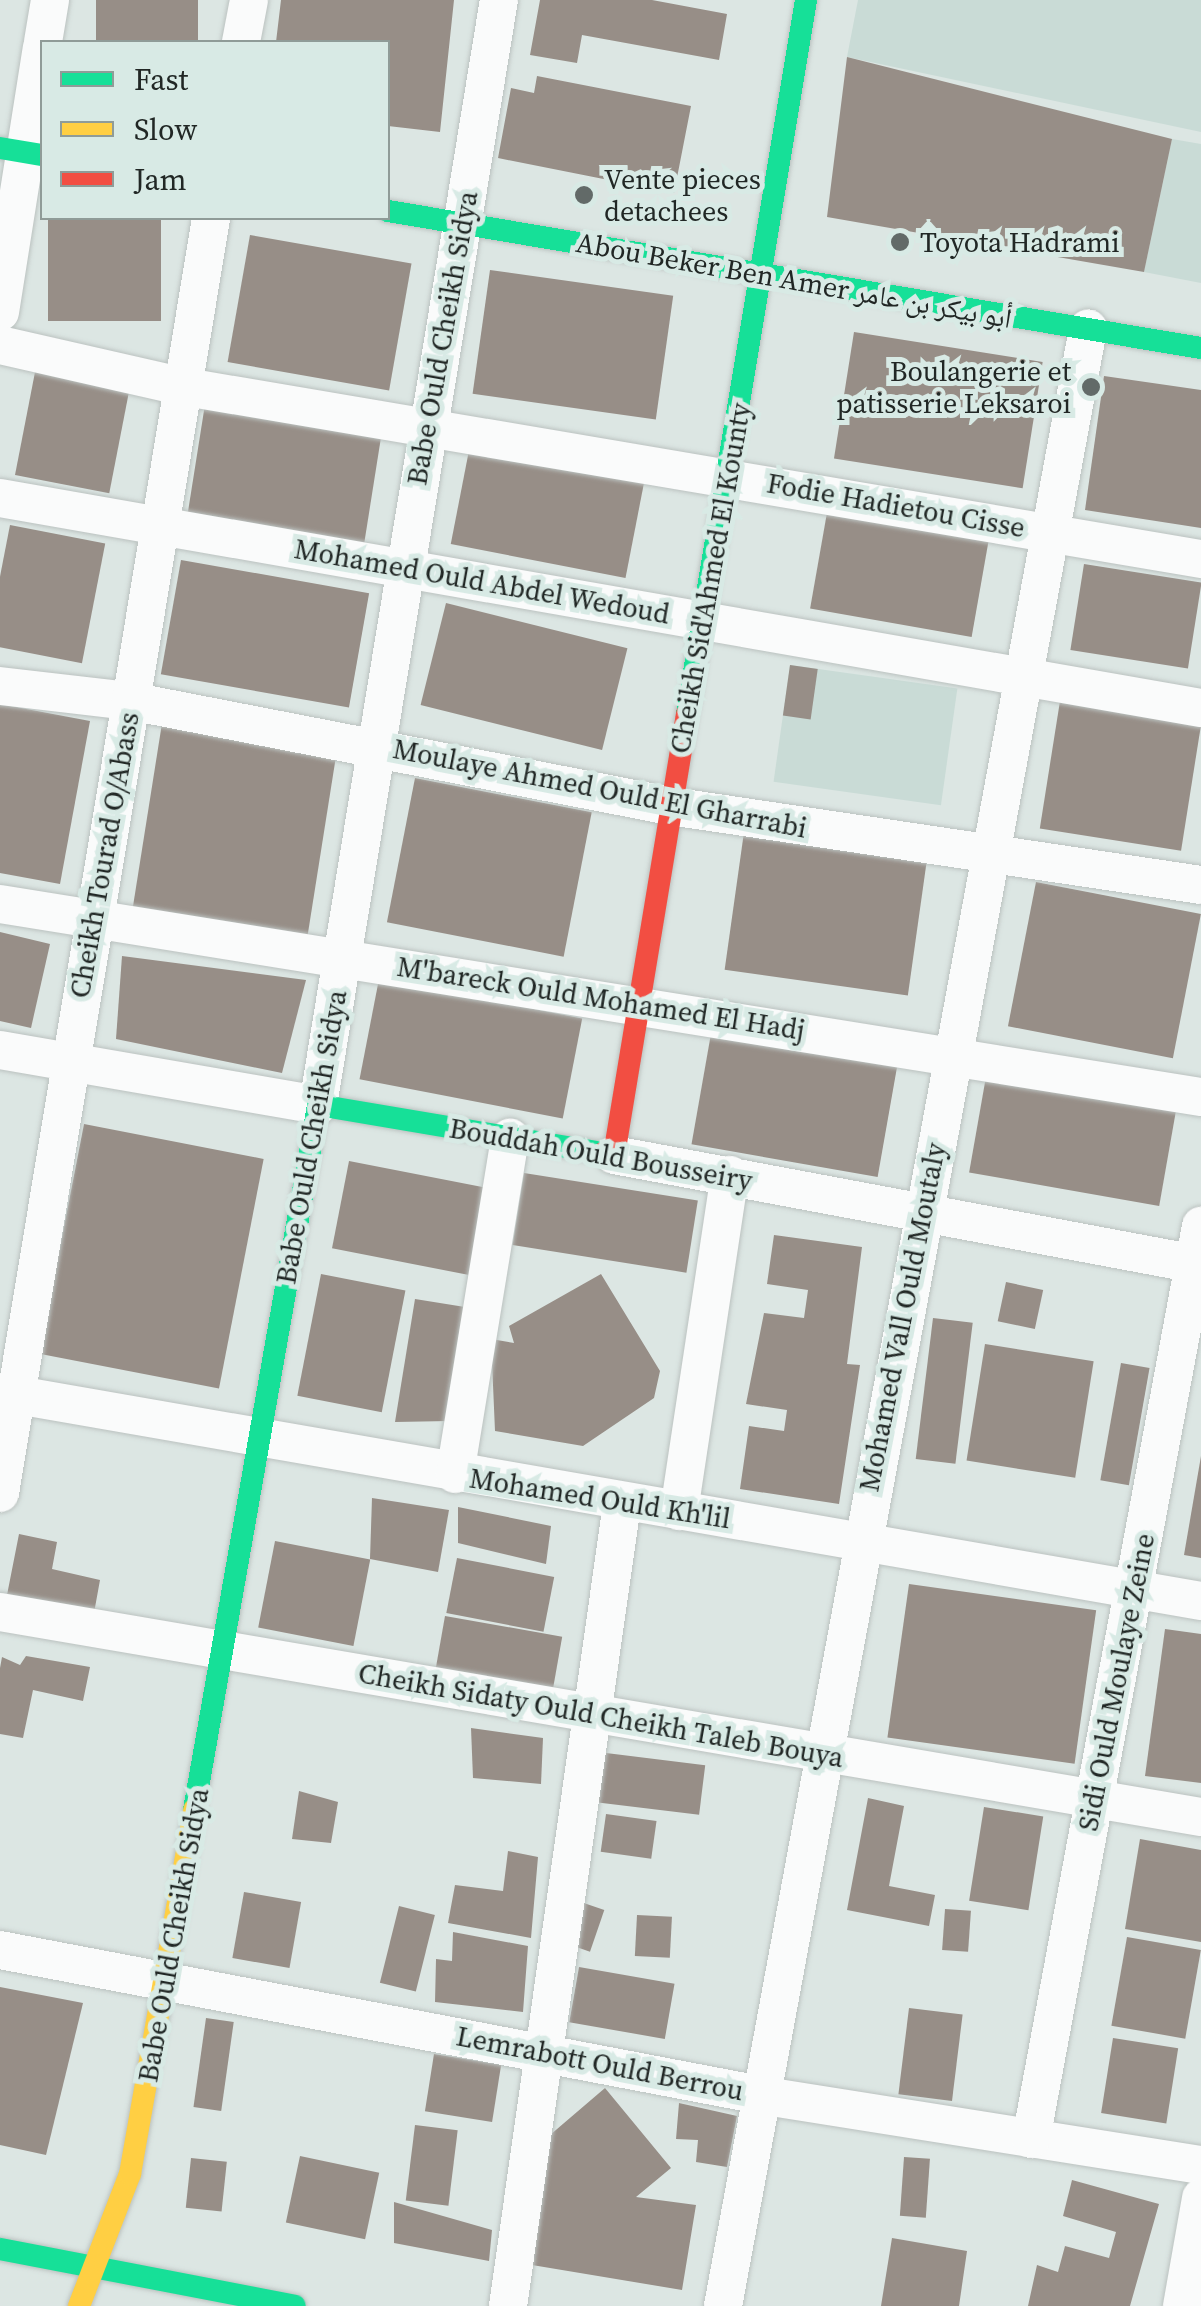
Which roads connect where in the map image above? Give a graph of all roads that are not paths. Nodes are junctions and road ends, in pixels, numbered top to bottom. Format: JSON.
{"nodes":[{"id":1,"x":50,"y":0,"type":"edge"},
{"id":2,"x":248,"y":0,"type":"edge"},
{"id":3,"x":499,"y":0,"type":"edge"},
{"id":4,"x":806,"y":0,"type":"edge"},
{"id":5,"x":44,"y":40,"type":"edge"},
{"id":6,"x":242,"y":40,"type":"edge"},
{"id":7,"x":40,"y":61,"type":"edge"},
{"id":8,"x":23,"y":152,"type":"edge"},
{"id":9,"x":390,"y":211,"type":"edge"},
{"id":10,"x":212,"y":220,"type":"edge"},
{"id":11,"x":463,"y":222,"type":"junction"},
{"id":12,"x":760,"y":278,"type":"junction"},
{"id":13,"x":0,"y":312,"type":"edge"},
{"id":14,"x":1088,"y":328,"type":"junction"},
{"id":15,"x":0,"y":346,"type":"edge"},
{"id":16,"x":1201,"y":348,"type":"edge"},
{"id":17,"x":180,"y":386,"type":"junction"},
{"id":18,"x":425,"y":423,"type":"junction"},
{"id":19,"x":728,"y":474,"type":"junction"},
{"id":20,"x":0,"y":498,"type":"edge"},
{"id":21,"x":160,"y":526,"type":"junction"},
{"id":22,"x":1048,"y":533,"type":"junction"},
{"id":23,"x":1201,"y":559,"type":"edge"},
{"id":24,"x":402,"y":568,"type":"junction"},
{"id":25,"x":703,"y":620,"type":"junction"},
{"id":26,"x":1024,"y":674,"type":"junction"},
{"id":27,"x":0,"y":686,"type":"edge"},
{"id":28,"x":130,"y":701,"type":"junction"},
{"id":29,"x":1201,"y":708,"type":"edge"},
{"id":30,"x":373,"y":746,"type":"junction"},
{"id":31,"x":670,"y":806,"type":"junction"},
{"id":32,"x":992,"y":856,"type":"junction"},
{"id":33,"x":1201,"y":884,"type":"edge"},
{"id":34,"x":0,"y":904,"type":"edge"},
{"id":35,"x":90,"y":916,"type":"junction"},
{"id":36,"x":342,"y":959,"type":"junction"},
{"id":37,"x":640,"y":1003,"type":"junction"},
{"id":38,"x":0,"y":1050,"type":"edge"},
{"id":39,"x":954,"y":1052,"type":"junction"},
{"id":40,"x":71,"y":1062,"type":"junction"},
{"id":41,"x":1201,"y":1097,"type":"edge"},
{"id":42,"x":318,"y":1104,"type":"junction"},
{"id":43,"x":510,"y":1137,"type":"junction"},
{"id":44,"x":614,"y":1155,"type":"junction"},
{"id":45,"x":730,"y":1175,"type":"junction"},
{"id":46,"x":922,"y":1215,"type":"junction"},
{"id":47,"x":1201,"y":1226,"type":"edge"},
{"id":48,"x":1198,"y":1264,"type":"edge"},
{"id":49,"x":8,"y":1393,"type":"edge"},
{"id":50,"x":259,"y":1436,"type":"junction"},
{"id":51,"x":454,"y":1474,"type":"junction"},
{"id":52,"x":0,"y":1493,"type":"edge"},
{"id":53,"x":622,"y":1504,"type":"junction"},
{"id":54,"x":679,"y":1511,"type":"junction"},
{"id":55,"x":859,"y":1540,"type":"junction"},
{"id":56,"x":1135,"y":1592,"type":"junction"},
{"id":57,"x":1201,"y":1602,"type":"edge"},
{"id":58,"x":0,"y":1612,"type":"edge"},
{"id":59,"x":226,"y":1650,"type":"junction"},
{"id":60,"x":589,"y":1713,"type":"junction"},
{"id":61,"x":824,"y":1753,"type":"junction"},
{"id":62,"x":1092,"y":1799,"type":"junction"},
{"id":63,"x":1201,"y":1818,"type":"edge"},
{"id":64,"x":0,"y":1950,"type":"edge"},
{"id":65,"x":162,"y":1979,"type":"junction"},
{"id":66,"x":541,"y":2049,"type":"junction"},
{"id":67,"x":766,"y":2096,"type":"junction"},
{"id":68,"x":1031,"y":2139,"type":"junction"},
{"id":69,"x":1201,"y":2166,"type":"edge"},
{"id":70,"x":1201,"y":2198,"type":"edge"},
{"id":71,"x":0,"y":2249,"type":"edge"},
{"id":72,"x":91,"y":2266,"type":"junction"},
{"id":73,"x":79,"y":2306,"type":"edge"},
{"id":74,"x":294,"y":2306,"type":"edge"},
{"id":75,"x":508,"y":2306,"type":"edge"},
{"id":76,"x":723,"y":2306,"type":"edge"},
{"id":77,"x":1182,"y":2306,"type":"edge"}],
"edges":[{"from":1,"to":5,"type":"street"},
{"from":2,"to":6,"type":"street"},
{"from":3,"to":11,"type":"street","name":"Babe Ould Cheikh Sidya"},
{"from":4,"to":12,"type":"main road","name":"Cheikh Sid'Ahmed El Kounty"},
{"from":7,"to":8,"type":"street"},
{"from":8,"to":13,"type":"street"},
{"from":9,"to":11,"type":"main road","name":"Abou Beker Ben Amer أبو بيكر بن عامر"},
{"from":10,"to":17,"type":"street","name":"Cheikh Tourad O/Abass"},
{"from":11,"to":12,"type":"main road","name":"Abou Beker Ben Amer أبو بيكر بن عامر"},
{"from":11,"to":18,"type":"street","name":"Babe Ould Cheikh Sidya"},
{"from":12,"to":14,"type":"main road","name":"Abou Beker Ben Amer أبو بيكر بن عامر"},
{"from":12,"to":19,"type":"main road","name":"Cheikh Sid'Ahmed El Kounty"},
{"from":14,"to":16,"type":"main road","name":"Abou Beker Ben Amer أبو بيكر بن عامر"},
{"from":14,"to":22,"type":"street","name":"Mohamed Vall Ould Moutaly"},
{"from":15,"to":17,"type":"street","name":"Fodie Hadietou Cisse"},
{"from":17,"to":18,"type":"street","name":"Fodie Hadietou Cisse"},
{"from":17,"to":21,"type":"street","name":"Cheikh Tourad O/Abass"},
{"from":18,"to":19,"type":"street","name":"Fodie Hadietou Cisse"},
{"from":18,"to":24,"type":"street","name":"Babe Ould Cheikh Sidya"},
{"from":19,"to":22,"type":"street","name":"Fodie Hadietou Cisse"},
{"from":19,"to":25,"type":"main road","name":"Cheikh Sid'Ahmed El Kounty"},
{"from":20,"to":21,"type":"street","name":"Mohamed Ould Abdel Wedoud"},
{"from":21,"to":24,"type":"street","name":"Mohamed Ould Abdel Wedoud"},
{"from":21,"to":28,"type":"street","name":"Cheikh Tourad O/Abass"},
{"from":22,"to":23,"type":"street","name":"Fodie Hadietou Cisse"},
{"from":22,"to":26,"type":"street","name":"Mohamed Vall Ould Moutaly"},
{"from":24,"to":25,"type":"street","name":"Mohamed Ould Abdel Wedoud"},
{"from":24,"to":30,"type":"street","name":"Babe Ould Cheikh Sidya"},
{"from":25,"to":26,"type":"street","name":"Mohamed Ould Abdel Wedoud"},
{"from":25,"to":31,"type":"main road","name":"Cheikh Sid'Ahmed El Kounty"},
{"from":26,"to":29,"type":"street","name":"Mohamed Ould Abdel Wedoud"},
{"from":26,"to":32,"type":"street","name":"Mohamed Vall Ould Moutaly"},
{"from":27,"to":28,"type":"street","name":"Moulaye Ahmed Ould El Gharrabi"},
{"from":28,"to":30,"type":"street","name":"Moulaye Ahmed Ould El Gharrabi"},
{"from":28,"to":35,"type":"street","name":"Cheikh Tourad O/Abass"},
{"from":30,"to":31,"type":"street","name":"Moulaye Ahmed Ould El Gharrabi"},
{"from":30,"to":36,"type":"street","name":"Babe Ould Cheikh Sidya"},
{"from":31,"to":32,"type":"street","name":"Moulaye Ahmed Ould El Gharrabi"},
{"from":31,"to":37,"type":"main road","name":"Cheikh Sid'Ahmed El Kounty"},
{"from":32,"to":33,"type":"street","name":"Moulaye Ahmed Ould El Gharrabi"},
{"from":32,"to":39,"type":"street","name":"Mohamed Vall Ould Moutaly"},
{"from":34,"to":35,"type":"street","name":"M'bareck Ould Mohamed El Hadj"},
{"from":35,"to":36,"type":"street","name":"M'bareck Ould Mohamed El Hadj"},
{"from":35,"to":40,"type":"street","name":"Cheikh Tourad O/Abass"},
{"from":36,"to":37,"type":"street","name":"M'bareck Ould Mohamed El Hadj"},
{"from":36,"to":42,"type":"street","name":"Babe Ould Cheikh Sidya"},
{"from":37,"to":39,"type":"street","name":"M'bareck Ould Mohamed El Hadj"},
{"from":37,"to":44,"type":"main road","name":"Cheikh Sid'Ahmed El Kounty"},
{"from":38,"to":40,"type":"street","name":"Bouddah Ould Bousseiry"},
{"from":39,"to":41,"type":"street","name":"M'bareck Ould Mohamed El Hadj"},
{"from":39,"to":46,"type":"street","name":"Mohamed Vall Ould Moutaly"},
{"from":40,"to":42,"type":"street","name":"Bouddah Ould Bousseiry"},
{"from":40,"to":49,"type":"street","name":"Cheikh Tourad O/Abass"},
{"from":42,"to":43,"type":"main road","name":"Bouddah Ould Bousseiry"},
{"from":42,"to":50,"type":"main road","name":"Babe Ould Cheikh Sidya"},
{"from":43,"to":44,"type":"main road","name":"Bouddah Ould Bousseiry"},
{"from":43,"to":51,"type":"street"},
{"from":44,"to":45,"type":"street","name":"Bouddah Ould Bousseiry"},
{"from":45,"to":46,"type":"street","name":"Bouddah Ould Bousseiry"},
{"from":45,"to":54,"type":"street"},
{"from":46,"to":48,"type":"street","name":"Bouddah Ould Bousseiry"},
{"from":46,"to":55,"type":"street","name":"Mohamed Vall Ould Moutaly"},
{"from":47,"to":48,"type":"street","name":"Sidi Ould Moulaye Zeine"},
{"from":48,"to":56,"type":"street","name":"Sidi Ould Moulaye Zeine"},
{"from":49,"to":50,"type":"street","name":"Mohamed Ould Kh'lil"},
{"from":49,"to":52,"type":"street","name":"Cheikh Tourad O/Abass"},
{"from":50,"to":51,"type":"street","name":"Mohamed Ould Kh'lil"},
{"from":50,"to":59,"type":"main road","name":"Babe Ould Cheikh Sidya"},
{"from":51,"to":53,"type":"street","name":"Mohamed Ould Kh'lil"},
{"from":53,"to":54,"type":"street","name":"Mohamed Ould Kh'lil"},
{"from":53,"to":60,"type":"street"},
{"from":54,"to":55,"type":"street","name":"Mohamed Ould Kh'lil"},
{"from":55,"to":56,"type":"street","name":"Mohamed Ould Kh'lil"},
{"from":55,"to":61,"type":"street","name":"Mohamed Vall Ould Moutaly"},
{"from":56,"to":57,"type":"street","name":"Mohamed Ould Kh'lil"},
{"from":56,"to":62,"type":"street","name":"Sidi Ould Moulaye Zeine"},
{"from":58,"to":59,"type":"street","name":"Cheikh Sidaty Ould Cheikh Taleb Bouya"},
{"from":59,"to":60,"type":"street","name":"Cheikh Sidaty Ould Cheikh Taleb Bouya"},
{"from":59,"to":65,"type":"main road","name":"Babe Ould Cheikh Sidya"},
{"from":60,"to":61,"type":"street","name":"Cheikh Sidaty Ould Cheikh Taleb Bouya"},
{"from":60,"to":66,"type":"street"},
{"from":61,"to":62,"type":"street","name":"Cheikh Sidaty Ould Cheikh Taleb Bouya"},
{"from":61,"to":67,"type":"street","name":"Mohamed Vall Ould Moutaly"},
{"from":62,"to":63,"type":"street","name":"Cheikh Sidaty Ould Cheikh Taleb Bouya"},
{"from":62,"to":68,"type":"street","name":"Sidi Ould Moulaye Zeine"},
{"from":64,"to":65,"type":"street","name":"Lemrabott Ould Berrou"},
{"from":65,"to":66,"type":"street","name":"Lemrabott Ould Berrou"},
{"from":65,"to":72,"type":"main road","name":"Babe Ould Cheikh Sidya"},
{"from":66,"to":67,"type":"street","name":"Lemrabott Ould Berrou"},
{"from":66,"to":75,"type":"street"},
{"from":67,"to":68,"type":"street","name":"Lemrabott Ould Berrou"},
{"from":67,"to":76,"type":"street","name":"Mohamed Vall Ould Moutaly"},
{"from":68,"to":69,"type":"street","name":"Lemrabott Ould Berrou"},
{"from":70,"to":77,"type":"street"},
{"from":71,"to":72,"type":"main road"},
{"from":72,"to":73,"type":"main road","name":"Babe Ould Cheikh Sidya"},
{"from":72,"to":74,"type":"main road"}]}
